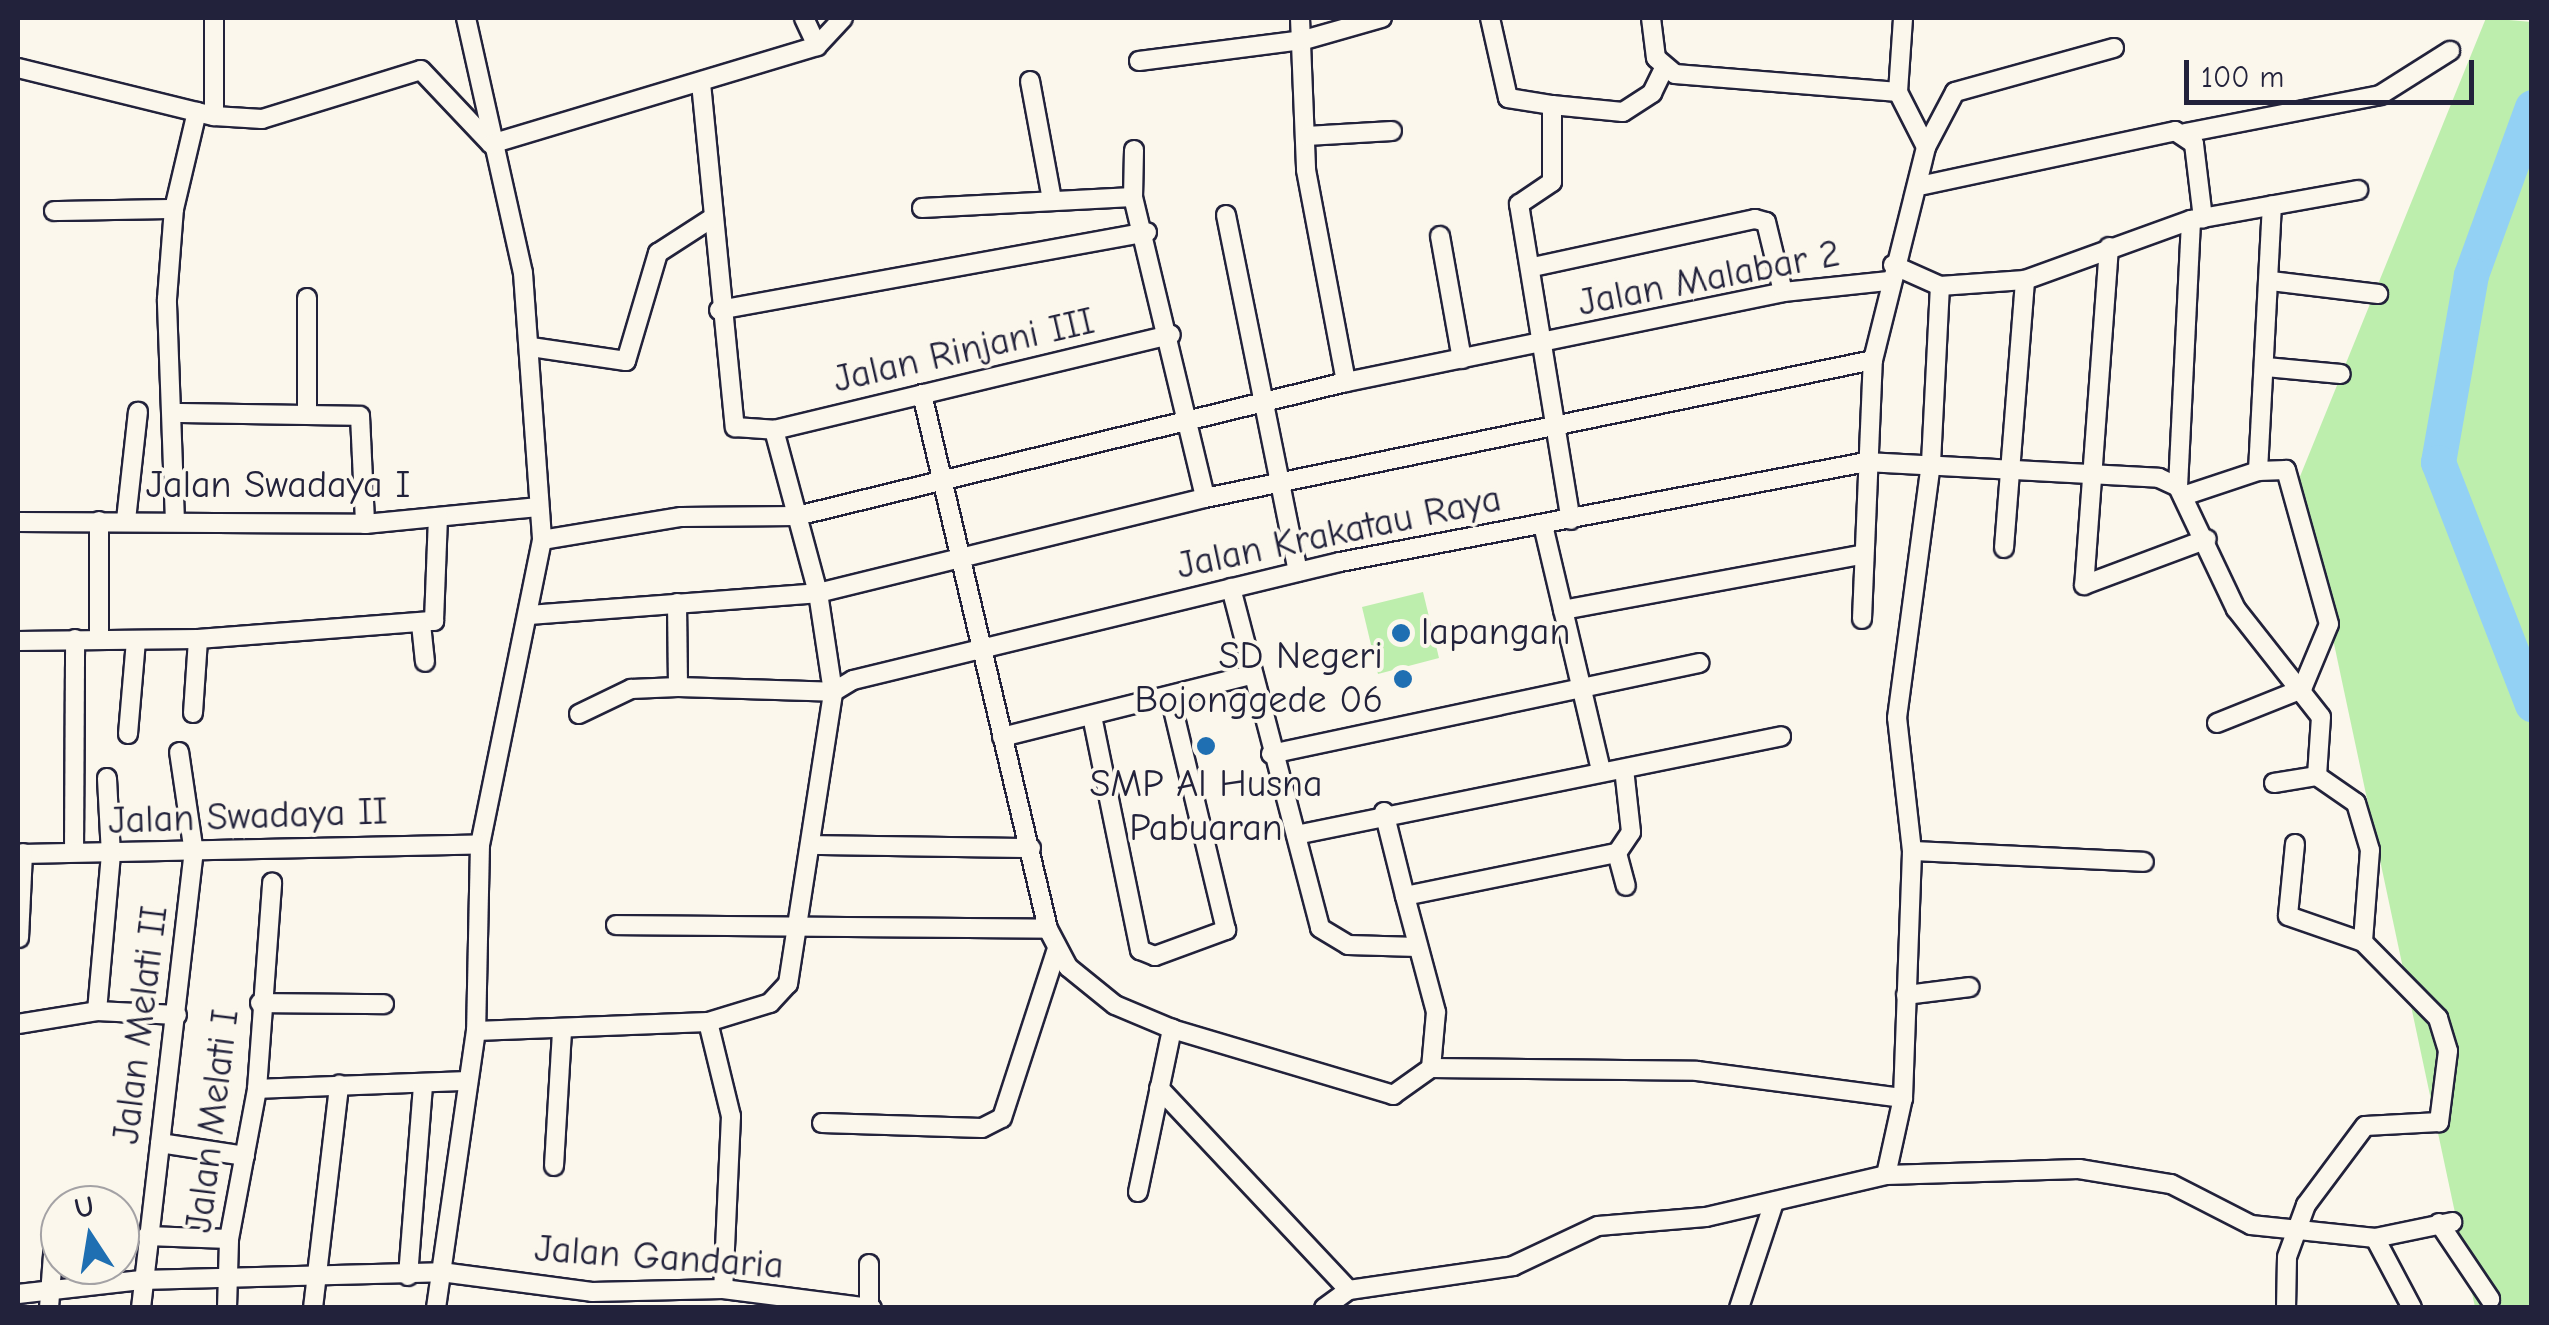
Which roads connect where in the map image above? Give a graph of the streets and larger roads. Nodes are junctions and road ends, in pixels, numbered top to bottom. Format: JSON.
{"nodes":[{"id":1,"x":214,"y":18,"type":"edge"},
{"id":2,"x":466,"y":18,"type":"edge"},
{"id":3,"x":804,"y":18,"type":"edge"},
{"id":4,"x":843,"y":18,"type":"edge"},
{"id":5,"x":1300,"y":18,"type":"edge"},
{"id":6,"x":1382,"y":18,"type":"edge"},
{"id":7,"x":1490,"y":18,"type":"edge"},
{"id":8,"x":1651,"y":18,"type":"edge"},
{"id":9,"x":1904,"y":18,"type":"edge"},
{"id":10,"x":1304,"y":40,"type":"junction"},
{"id":11,"x":817,"y":46,"type":"junction"},
{"id":12,"x":2114,"y":48,"type":"dead end"},
{"id":13,"x":2450,"y":51,"type":"dead end"},
{"id":14,"x":1140,"y":61,"type":"dead end"},
{"id":15,"x":18,"y":68,"type":"edge"},
{"id":16,"x":1663,"y":70,"type":"junction"},
{"id":17,"x":1030,"y":81,"type":"dead end"},
{"id":18,"x":701,"y":82,"type":"junction"},
{"id":19,"x":1898,"y":92,"type":"junction"},
{"id":20,"x":1552,"y":105,"type":"junction"},
{"id":21,"x":206,"y":114,"type":"junction"},
{"id":22,"x":1392,"y":131,"type":"dead end"},
{"id":23,"x":2185,"y":133,"type":"junction"},
{"id":24,"x":1307,"y":136,"type":"junction"},
{"id":25,"x":491,"y":144,"type":"junction"},
{"id":26,"x":1926,"y":147,"type":"junction"},
{"id":27,"x":1134,"y":150,"type":"dead end"},
{"id":28,"x":1924,"y":185,"type":"junction"},
{"id":29,"x":2358,"y":190,"type":"dead end"},
{"id":30,"x":1050,"y":194,"type":"junction"},
{"id":31,"x":1134,"y":196,"type":"junction"},
{"id":32,"x":2272,"y":206,"type":"junction"},
{"id":33,"x":922,"y":208,"type":"dead end"},
{"id":34,"x":174,"y":209,"type":"junction"},
{"id":35,"x":54,"y":210,"type":"dead end"},
{"id":36,"x":1226,"y":215,"type":"dead end"},
{"id":37,"x":712,"y":218,"type":"junction"},
{"id":38,"x":2197,"y":219,"type":"junction"},
{"id":39,"x":1147,"y":232,"type":"junction"},
{"id":40,"x":1440,"y":236,"type":"dead end"},
{"id":41,"x":2109,"y":247,"type":"junction"},
{"id":42,"x":1533,"y":267,"type":"junction"},
{"id":43,"x":1890,"y":273,"type":"junction"},
{"id":44,"x":2026,"y":280,"type":"junction"},
{"id":45,"x":2272,"y":282,"type":"junction"},
{"id":46,"x":1940,"y":286,"type":"junction"},
{"id":47,"x":1783,"y":292,"type":"junction"},
{"id":48,"x":2378,"y":294,"type":"dead end"},
{"id":49,"x":307,"y":298,"type":"dead end"},
{"id":50,"x":719,"y":310,"type":"junction"},
{"id":51,"x":1170,"y":336,"type":"junction"},
{"id":52,"x":1544,"y":344,"type":"junction"},
{"id":53,"x":532,"y":346,"type":"junction"},
{"id":54,"x":1462,"y":359,"type":"junction"},
{"id":55,"x":1873,"y":360,"type":"junction"},
{"id":56,"x":2266,"y":367,"type":"junction"},
{"id":57,"x":2341,"y":374,"type":"dead end"},
{"id":58,"x":1346,"y":382,"type":"junction"},
{"id":59,"x":922,"y":394,"type":"junction"},
{"id":60,"x":1261,"y":406,"type":"junction"},
{"id":61,"x":307,"y":410,"type":"junction"},
{"id":62,"x":138,"y":412,"type":"dead end"},
{"id":63,"x":174,"y":413,"type":"junction"},
{"id":64,"x":1187,"y":419,"type":"junction"},
{"id":65,"x":1562,"y":427,"type":"junction"},
{"id":66,"x":774,"y":430,"type":"junction"},
{"id":67,"x":1866,"y":462,"type":"junction"},
{"id":68,"x":1931,"y":463,"type":"junction"},
{"id":69,"x":2011,"y":468,"type":"junction"},
{"id":70,"x":2258,"y":471,"type":"junction"},
{"id":71,"x":2094,"y":473,"type":"junction"},
{"id":72,"x":942,"y":482,"type":"junction"},
{"id":73,"x":1275,"y":485,"type":"junction"},
{"id":74,"x":2180,"y":492,"type":"junction"},
{"id":75,"x":1205,"y":498,"type":"junction"},
{"id":76,"x":538,"y":508,"type":"junction"},
{"id":77,"x":797,"y":516,"type":"junction"},
{"id":78,"x":438,"y":517,"type":"junction"},
{"id":79,"x":126,"y":520,"type":"junction"},
{"id":80,"x":1571,"y":520,"type":"junction"},
{"id":81,"x":99,"y":521,"type":"junction"},
{"id":82,"x":18,"y":522,"type":"edge"},
{"id":83,"x":175,"y":522,"type":"junction"},
{"id":84,"x":365,"y":524,"type":"junction"},
{"id":85,"x":1543,"y":524,"type":"junction"},
{"id":86,"x":2207,"y":539,"type":"junction"},
{"id":87,"x":542,"y":540,"type":"junction"},
{"id":88,"x":2004,"y":548,"type":"dead end"},
{"id":89,"x":964,"y":552,"type":"junction"},
{"id":90,"x":1860,"y":555,"type":"junction"},
{"id":91,"x":1298,"y":572,"type":"junction"},
{"id":92,"x":1231,"y":588,"type":"junction"},
{"id":93,"x":818,"y":593,"type":"junction"},
{"id":94,"x":677,"y":603,"type":"junction"},
{"id":95,"x":1564,"y":610,"type":"junction"},
{"id":96,"x":528,"y":614,"type":"junction"},
{"id":97,"x":1862,"y":619,"type":"dead end"},
{"id":98,"x":421,"y":624,"type":"junction"},
{"id":99,"x":99,"y":637,"type":"junction"},
{"id":100,"x":76,"y":640,"type":"junction"},
{"id":101,"x":198,"y":640,"type":"junction"},
{"id":102,"x":18,"y":641,"type":"edge"},
{"id":103,"x":136,"y":641,"type":"junction"},
{"id":104,"x":979,"y":654,"type":"junction"},
{"id":105,"x":425,"y":662,"type":"dead end"},
{"id":106,"x":1699,"y":663,"type":"dead end"},
{"id":107,"x":1251,"y":675,"type":"junction"},
{"id":108,"x":678,"y":687,"type":"junction"},
{"id":109,"x":2302,"y":689,"type":"junction"},
{"id":110,"x":832,"y":692,"type":"junction"},
{"id":111,"x":1582,"y":692,"type":"junction"},
{"id":112,"x":1170,"y":697,"type":"junction"},
{"id":113,"x":193,"y":713,"type":"dead end"},
{"id":114,"x":579,"y":714,"type":"dead end"},
{"id":115,"x":1092,"y":716,"type":"junction"},
{"id":116,"x":2217,"y":723,"type":"dead end"},
{"id":117,"x":128,"y":734,"type":"dead end"},
{"id":118,"x":1782,"y":736,"type":"dead end"},
{"id":119,"x":1002,"y":737,"type":"junction"},
{"id":120,"x":179,"y":752,"type":"dead end"},
{"id":121,"x":1271,"y":754,"type":"junction"},
{"id":122,"x":1624,"y":769,"type":"junction"},
{"id":123,"x":1601,"y":770,"type":"junction"},
{"id":124,"x":2317,"y":776,"type":"junction"},
{"id":125,"x":107,"y":778,"type":"dead end"},
{"id":126,"x":2274,"y":783,"type":"dead end"},
{"id":127,"x":1384,"y":812,"type":"junction"},
{"id":128,"x":1296,"y":835,"type":"junction"},
{"id":129,"x":480,"y":844,"type":"junction"},
{"id":130,"x":2295,"y":844,"type":"dead end"},
{"id":131,"x":813,"y":845,"type":"junction"},
{"id":132,"x":1030,"y":848,"type":"junction"},
{"id":133,"x":1912,"y":851,"type":"junction"},
{"id":134,"x":74,"y":852,"type":"junction"},
{"id":135,"x":1618,"y":852,"type":"junction"},
{"id":136,"x":20,"y":854,"type":"edge"},
{"id":137,"x":111,"y":854,"type":"junction"},
{"id":138,"x":194,"y":854,"type":"junction"},
{"id":139,"x":2144,"y":862,"type":"dead end"},
{"id":140,"x":272,"y":884,"type":"dead end"},
{"id":141,"x":1626,"y":886,"type":"dead end"},
{"id":142,"x":1405,"y":896,"type":"junction"},
{"id":143,"x":802,"y":920,"type":"junction"},
{"id":144,"x":616,"y":925,"type":"dead end"},
{"id":145,"x":1048,"y":928,"type":"junction"},
{"id":146,"x":20,"y":938,"type":"edge"},
{"id":147,"x":2362,"y":942,"type":"junction"},
{"id":148,"x":1418,"y":946,"type":"junction"},
{"id":149,"x":1057,"y":949,"type":"junction"},
{"id":150,"x":1970,"y":987,"type":"dead end"},
{"id":151,"x":1906,"y":995,"type":"junction"},
{"id":152,"x":260,"y":1003,"type":"junction"},
{"id":153,"x":384,"y":1004,"type":"dead end"},
{"id":154,"x":97,"y":1011,"type":"junction"},
{"id":155,"x":176,"y":1015,"type":"junction"},
{"id":156,"x":708,"y":1022,"type":"junction"},
{"id":157,"x":18,"y":1024,"type":"edge"},
{"id":158,"x":1172,"y":1029,"type":"junction"},
{"id":159,"x":476,"y":1030,"type":"junction"},
{"id":160,"x":562,"y":1030,"type":"junction"},
{"id":161,"x":1431,"y":1068,"type":"junction"},
{"id":162,"x":466,"y":1080,"type":"junction"},
{"id":163,"x":339,"y":1085,"type":"junction"},
{"id":164,"x":423,"y":1086,"type":"junction"},
{"id":165,"x":1160,"y":1088,"type":"junction"},
{"id":166,"x":258,"y":1090,"type":"junction"},
{"id":167,"x":1902,"y":1098,"type":"junction"},
{"id":168,"x":822,"y":1123,"type":"dead end"},
{"id":169,"x":160,"y":1143,"type":"junction"},
{"id":170,"x":245,"y":1156,"type":"junction"},
{"id":171,"x":554,"y":1166,"type":"dead end"},
{"id":172,"x":1886,"y":1175,"type":"junction"},
{"id":173,"x":1138,"y":1192,"type":"dead end"},
{"id":174,"x":1774,"y":1202,"type":"junction"},
{"id":175,"x":2296,"y":1231,"type":"junction"},
{"id":176,"x":147,"y":1236,"type":"junction"},
{"id":177,"x":230,"y":1238,"type":"junction"},
{"id":178,"x":2375,"y":1238,"type":"junction"},
{"id":179,"x":870,"y":1264,"type":"dead end"},
{"id":180,"x":440,"y":1272,"type":"junction"},
{"id":181,"x":408,"y":1276,"type":"junction"},
{"id":182,"x":316,"y":1277,"type":"junction"},
{"id":183,"x":229,"y":1278,"type":"junction"},
{"id":184,"x":141,"y":1280,"type":"junction"},
{"id":185,"x":724,"y":1288,"type":"junction"},
{"id":186,"x":18,"y":1294,"type":"edge"},
{"id":187,"x":49,"y":1299,"type":"edge"},
{"id":188,"x":2490,"y":1299,"type":"dead end"},
{"id":189,"x":591,"y":1300,"type":"edge"},
{"id":190,"x":1338,"y":1300,"type":"edge"},
{"id":191,"x":653,"y":1301,"type":"edge"},
{"id":192,"x":871,"y":1307,"type":"edge"},
{"id":193,"x":142,"y":1308,"type":"edge"},
{"id":194,"x":227,"y":1308,"type":"edge"},
{"id":195,"x":313,"y":1308,"type":"edge"},
{"id":196,"x":436,"y":1308,"type":"edge"},
{"id":197,"x":1739,"y":1308,"type":"edge"},
{"id":198,"x":2286,"y":1308,"type":"edge"},
{"id":199,"x":2412,"y":1308,"type":"edge"}],
"edges":[{"from":1,"to":21,"type":"street"},
{"from":2,"to":25,"type":"street"},
{"from":3,"to":11,"type":"street"},
{"from":4,"to":11,"type":"street"},
{"from":5,"to":10,"type":"street"},
{"from":6,"to":10,"type":"street"},
{"from":7,"to":20,"type":"street"},
{"from":8,"to":16,"type":"street"},
{"from":9,"to":19,"type":"street"},
{"from":10,"to":14,"type":"street"},
{"from":10,"to":24,"type":"street"},
{"from":11,"to":18,"type":"street"},
{"from":12,"to":26,"type":"street"},
{"from":13,"to":23,"type":"street"},
{"from":15,"to":21,"type":"street"},
{"from":16,"to":19,"type":"street"},
{"from":16,"to":20,"type":"street"},
{"from":17,"to":30,"type":"street"},
{"from":18,"to":25,"type":"street"},
{"from":18,"to":37,"type":"street"},
{"from":19,"to":26,"type":"street"},
{"from":20,"to":42,"type":"street"},
{"from":21,"to":25,"type":"street"},
{"from":21,"to":34,"type":"street"},
{"from":22,"to":24,"type":"street"},
{"from":23,"to":28,"type":"street"},
{"from":23,"to":38,"type":"street"},
{"from":24,"to":58,"type":"street"},
{"from":25,"to":53,"type":"street"},
{"from":26,"to":28,"type":"street"},
{"from":27,"to":31,"type":"street"},
{"from":28,"to":43,"type":"street"},
{"from":29,"to":32,"type":"street"},
{"from":30,"to":31,"type":"street"},
{"from":30,"to":33,"type":"street"},
{"from":31,"to":39,"type":"street"},
{"from":32,"to":38,"type":"street"},
{"from":32,"to":45,"type":"street"},
{"from":34,"to":35,"type":"street"},
{"from":34,"to":63,"type":"street"},
{"from":36,"to":60,"type":"street"},
{"from":37,"to":50,"type":"street"},
{"from":37,"to":53,"type":"street"},
{"from":38,"to":41,"type":"street"},
{"from":38,"to":74,"type":"street"},
{"from":39,"to":50,"type":"street"},
{"from":39,"to":51,"type":"street"},
{"from":40,"to":54,"type":"street"},
{"from":41,"to":44,"type":"street"},
{"from":41,"to":71,"type":"street"},
{"from":42,"to":47,"type":"street"},
{"from":42,"to":52,"type":"street"},
{"from":43,"to":46,"type":"street"},
{"from":43,"to":47,"type":"street","name":"Jalan Malabar 2"},
{"from":43,"to":55,"type":"street"},
{"from":44,"to":46,"type":"street"},
{"from":44,"to":69,"type":"street"},
{"from":45,"to":48,"type":"street"},
{"from":45,"to":56,"type":"street"},
{"from":46,"to":68,"type":"street"},
{"from":47,"to":52,"type":"street","name":"Jalan Malabar 2"},
{"from":49,"to":61,"type":"street"},
{"from":50,"to":66,"type":"street"},
{"from":51,"to":59,"type":"street","name":"Jalan Rinjani III"},
{"from":51,"to":64,"type":"street"},
{"from":52,"to":54,"type":"street","name":"Jalan Malabar 2"},
{"from":52,"to":65,"type":"street"},
{"from":53,"to":76,"type":"street"},
{"from":54,"to":58,"type":"street","name":"Jalan Malabar 2"},
{"from":55,"to":65,"type":"street"},
{"from":55,"to":67,"type":"street"},
{"from":56,"to":57,"type":"street"},
{"from":56,"to":70,"type":"street"},
{"from":58,"to":60,"type":"street","name":"Jalan Malabar 2"},
{"from":59,"to":66,"type":"street","name":"Jalan Rinjani III"},
{"from":59,"to":72,"type":"street"},
{"from":60,"to":64,"type":"street","name":"Jalan Malabar 2"},
{"from":60,"to":73,"type":"street"},
{"from":61,"to":63,"type":"street"},
{"from":61,"to":84,"type":"street"},
{"from":62,"to":79,"type":"street"},
{"from":63,"to":83,"type":"street"},
{"from":64,"to":72,"type":"street","name":"Jalan Malabar 2"},
{"from":64,"to":75,"type":"street"},
{"from":65,"to":73,"type":"street"},
{"from":65,"to":80,"type":"street"},
{"from":66,"to":77,"type":"street"},
{"from":67,"to":68,"type":"street","name":"Jalan Krakatau Raya"},
{"from":67,"to":80,"type":"street","name":"Jalan Krakatau Raya"},
{"from":67,"to":90,"type":"street"},
{"from":68,"to":69,"type":"street","name":"Jalan Krakatau Raya"},
{"from":68,"to":133,"type":"street"},
{"from":69,"to":71,"type":"street","name":"Jalan Krakatau Raya"},
{"from":69,"to":88,"type":"street"},
{"from":70,"to":74,"type":"street"},
{"from":70,"to":109,"type":"street"},
{"from":71,"to":74,"type":"street","name":"Jalan Krakatau Raya"},
{"from":71,"to":86,"type":"street"},
{"from":72,"to":77,"type":"street","name":"Jalan Malabar 2"},
{"from":72,"to":89,"type":"street"},
{"from":73,"to":75,"type":"street"},
{"from":73,"to":91,"type":"street"},
{"from":74,"to":86,"type":"street"},
{"from":75,"to":89,"type":"street"},
{"from":76,"to":78,"type":"street","name":"Jalan Swadaya I"},
{"from":76,"to":87,"type":"street"},
{"from":77,"to":87,"type":"street","name":"Jalan Malabar 2"},
{"from":77,"to":93,"type":"street"},
{"from":78,"to":84,"type":"street","name":"Jalan Swadaya I"},
{"from":78,"to":98,"type":"street"},
{"from":79,"to":81,"type":"street","name":"Jalan Swadaya I"},
{"from":79,"to":83,"type":"street","name":"Jalan Swadaya I"},
{"from":80,"to":85,"type":"street","name":"Jalan Krakatau Raya"},
{"from":81,"to":82,"type":"street","name":"Jalan Swadaya I"},
{"from":81,"to":99,"type":"street"},
{"from":83,"to":84,"type":"street","name":"Jalan Swadaya I"},
{"from":85,"to":91,"type":"street","name":"Jalan Krakatau Raya"},
{"from":85,"to":95,"type":"street"},
{"from":86,"to":109,"type":"street"},
{"from":87,"to":96,"type":"street"},
{"from":89,"to":93,"type":"street"},
{"from":89,"to":104,"type":"street"},
{"from":90,"to":95,"type":"street"},
{"from":90,"to":97,"type":"street"},
{"from":91,"to":92,"type":"street","name":"Jalan Krakatau Raya"},
{"from":92,"to":104,"type":"street","name":"Jalan Krakatau Raya"},
{"from":92,"to":107,"type":"street"},
{"from":93,"to":94,"type":"street"},
{"from":93,"to":110,"type":"street"},
{"from":94,"to":96,"type":"street"},
{"from":94,"to":108,"type":"street"},
{"from":95,"to":111,"type":"street"},
{"from":96,"to":129,"type":"street"},
{"from":98,"to":101,"type":"street"},
{"from":98,"to":105,"type":"street"},
{"from":99,"to":100,"type":"street"},
{"from":99,"to":103,"type":"street"},
{"from":100,"to":102,"type":"street"},
{"from":100,"to":134,"type":"street"},
{"from":101,"to":103,"type":"street"},
{"from":101,"to":113,"type":"street"},
{"from":103,"to":117,"type":"street"},
{"from":104,"to":110,"type":"street","name":"Jalan Krakatau Raya"},
{"from":104,"to":119,"type":"street"},
{"from":106,"to":111,"type":"street"},
{"from":107,"to":112,"type":"street"},
{"from":107,"to":121,"type":"street"},
{"from":108,"to":110,"type":"street"},
{"from":108,"to":114,"type":"street"},
{"from":109,"to":116,"type":"street"},
{"from":109,"to":124,"type":"street"},
{"from":110,"to":131,"type":"street"},
{"from":111,"to":121,"type":"street"},
{"from":111,"to":123,"type":"street"},
{"from":112,"to":115,"type":"street"},
{"from":112,"to":115,"type":"street"},
{"from":115,"to":119,"type":"street"},
{"from":118,"to":122,"type":"street"},
{"from":119,"to":132,"type":"street"},
{"from":120,"to":138,"type":"street","name":"Jalan Melati II"},
{"from":121,"to":128,"type":"street"},
{"from":122,"to":123,"type":"street"},
{"from":122,"to":135,"type":"street"},
{"from":123,"to":127,"type":"street"},
{"from":124,"to":126,"type":"street"},
{"from":124,"to":147,"type":"street"},
{"from":125,"to":137,"type":"street"},
{"from":127,"to":128,"type":"street"},
{"from":127,"to":142,"type":"street"},
{"from":128,"to":148,"type":"street"},
{"from":129,"to":138,"type":"street","name":"Jalan Swadaya II"},
{"from":129,"to":159,"type":"street"},
{"from":130,"to":147,"type":"street"},
{"from":131,"to":132,"type":"street"},
{"from":131,"to":143,"type":"street"},
{"from":132,"to":145,"type":"street"},
{"from":133,"to":139,"type":"street"},
{"from":133,"to":151,"type":"street"},
{"from":134,"to":136,"type":"street","name":"Jalan Swadaya II"},
{"from":134,"to":137,"type":"street","name":"Jalan Swadaya II"},
{"from":135,"to":141,"type":"street"},
{"from":135,"to":142,"type":"street"},
{"from":136,"to":146,"type":"street"},
{"from":137,"to":138,"type":"street","name":"Jalan Swadaya II"},
{"from":137,"to":154,"type":"street"},
{"from":138,"to":155,"type":"street","name":"Jalan Melati II"},
{"from":140,"to":152,"type":"street","name":"Jalan Melati I"},
{"from":142,"to":148,"type":"street"},
{"from":143,"to":144,"type":"street"},
{"from":143,"to":145,"type":"street"},
{"from":143,"to":156,"type":"street"},
{"from":145,"to":149,"type":"street"},
{"from":147,"to":175,"type":"street"},
{"from":148,"to":161,"type":"street"},
{"from":149,"to":158,"type":"street"},
{"from":149,"to":168,"type":"street"},
{"from":150,"to":151,"type":"street"},
{"from":151,"to":167,"type":"street"},
{"from":152,"to":153,"type":"street"},
{"from":152,"to":166,"type":"street","name":"Jalan Melati I"},
{"from":154,"to":155,"type":"street"},
{"from":154,"to":157,"type":"street"},
{"from":155,"to":169,"type":"street","name":"Jalan Melati II"},
{"from":156,"to":160,"type":"street"},
{"from":156,"to":185,"type":"street"},
{"from":158,"to":161,"type":"street"},
{"from":158,"to":165,"type":"street"},
{"from":159,"to":160,"type":"street"},
{"from":159,"to":162,"type":"street"},
{"from":160,"to":171,"type":"street"},
{"from":161,"to":167,"type":"street"},
{"from":162,"to":164,"type":"street"},
{"from":162,"to":180,"type":"street"},
{"from":163,"to":164,"type":"street"},
{"from":163,"to":166,"type":"street"},
{"from":163,"to":182,"type":"street"},
{"from":164,"to":181,"type":"street"},
{"from":165,"to":173,"type":"street"},
{"from":165,"to":190,"type":"street"},
{"from":166,"to":170,"type":"street","name":"Jalan Melati I"},
{"from":167,"to":172,"type":"street"},
{"from":169,"to":170,"type":"street"},
{"from":169,"to":176,"type":"street","name":"Jalan Melati II"},
{"from":170,"to":177,"type":"street","name":"Jalan Melati I"},
{"from":172,"to":174,"type":"street"},
{"from":172,"to":175,"type":"street"},
{"from":174,"to":190,"type":"street"},
{"from":174,"to":197,"type":"street"},
{"from":175,"to":178,"type":"street"},
{"from":175,"to":198,"type":"street"},
{"from":176,"to":177,"type":"street"},
{"from":176,"to":184,"type":"street","name":"Jalan Melati II"},
{"from":177,"to":183,"type":"street","name":"Jalan Melati I"},
{"from":178,"to":188,"type":"street"},
{"from":178,"to":199,"type":"street"},
{"from":179,"to":192,"type":"street"},
{"from":180,"to":181,"type":"street","name":"Jalan Gandaria"},
{"from":180,"to":189,"type":"street","name":"Jalan Gandaria"},
{"from":180,"to":196,"type":"street"},
{"from":181,"to":182,"type":"street","name":"Jalan Gandaria"},
{"from":182,"to":183,"type":"street","name":"Jalan Gandaria"},
{"from":182,"to":195,"type":"street"},
{"from":183,"to":184,"type":"street","name":"Jalan Gandaria"},
{"from":183,"to":194,"type":"street","name":"Jalan Melati I"},
{"from":184,"to":187,"type":"street","name":"Jalan Gandaria"},
{"from":184,"to":193,"type":"street","name":"Jalan Melati II"},
{"from":185,"to":191,"type":"street","name":"Jalan Gandaria"},
{"from":185,"to":192,"type":"street","name":"Jalan Gandaria"},
{"from":186,"to":187,"type":"street","name":"Jalan Gandaria"},
{"from":189,"to":191,"type":"street","name":"Jalan Gandaria"}]}
